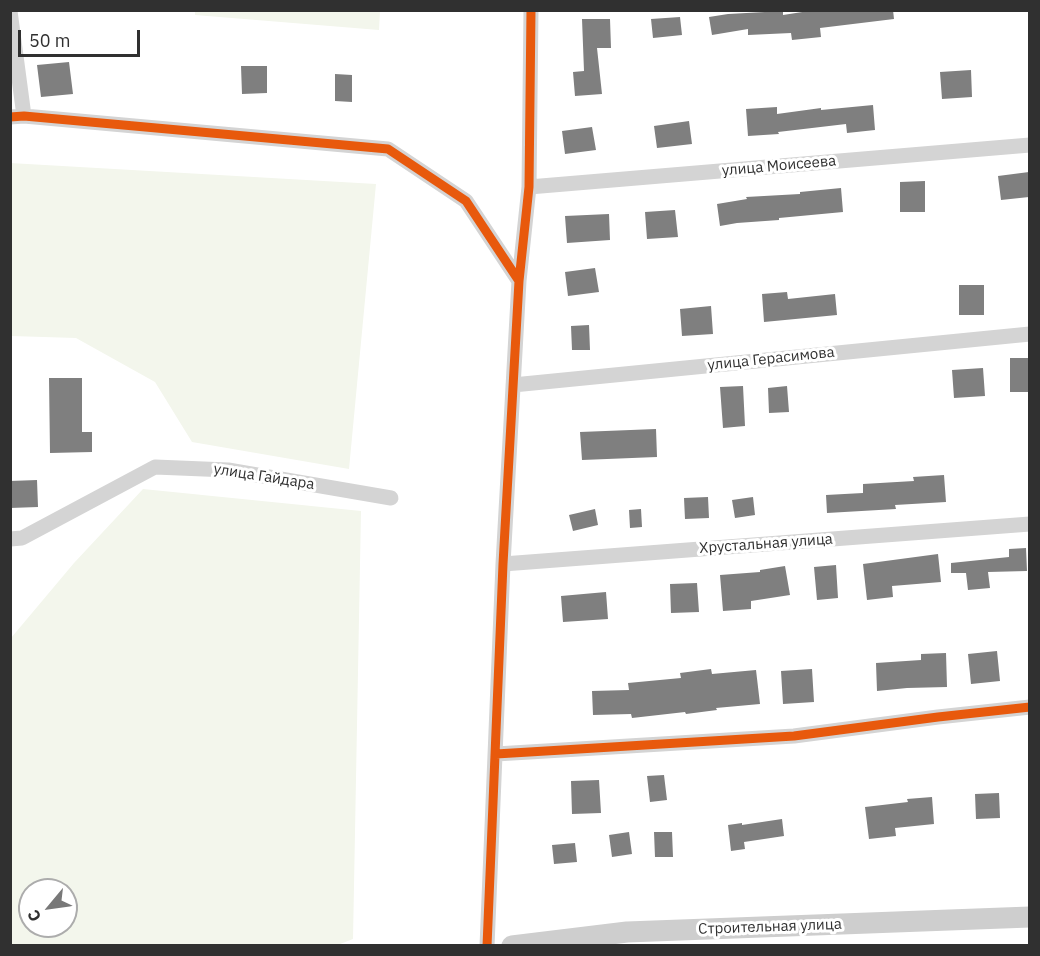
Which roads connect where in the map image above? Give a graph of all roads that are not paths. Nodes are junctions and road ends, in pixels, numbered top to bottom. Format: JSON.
{"nodes":[{"id":1,"x":10,"y":10,"type":"edge"},
{"id":2,"x":531,"y":10,"type":"edge"},
{"id":3,"x":17,"y":117,"type":"edge"},
{"id":4,"x":1029,"y":145,"type":"edge"},
{"id":5,"x":529,"y":187,"type":"junction"},
{"id":6,"x":519,"y":281,"type":"junction"},
{"id":7,"x":1029,"y":334,"type":"edge"},
{"id":8,"x":513,"y":385,"type":"junction"},
{"id":9,"x":391,"y":498,"type":"dead end"},
{"id":10,"x":1029,"y":524,"type":"edge"},
{"id":11,"x":10,"y":539,"type":"edge"},
{"id":12,"x":503,"y":564,"type":"junction"},
{"id":13,"x":1029,"y":707,"type":"edge"},
{"id":14,"x":496,"y":754,"type":"junction"},
{"id":15,"x":1029,"y":917,"type":"edge"},
{"id":16,"x":487,"y":945,"type":"edge"},
{"id":17,"x":512,"y":945,"type":"edge"}],
"edges":[{"from":1,"to":3,"type":"street"},
{"from":2,"to":5,"type":"street"},
{"from":3,"to":6,"type":"street"},
{"from":4,"to":5,"type":"street","name":"улица Моисеева"},
{"from":5,"to":6,"type":"street"},
{"from":6,"to":8,"type":"street"},
{"from":7,"to":8,"type":"street","name":"улица Герасимова"},
{"from":8,"to":12,"type":"street"},
{"from":9,"to":11,"type":"street","name":"улица Гайдара"},
{"from":10,"to":12,"type":"street","name":"Хрустальная улица"},
{"from":12,"to":14,"type":"street"},
{"from":13,"to":14,"type":"street"},
{"from":14,"to":16,"type":"street"},
{"from":15,"to":17,"type":"main road","name":"Строительная улица"}]}
